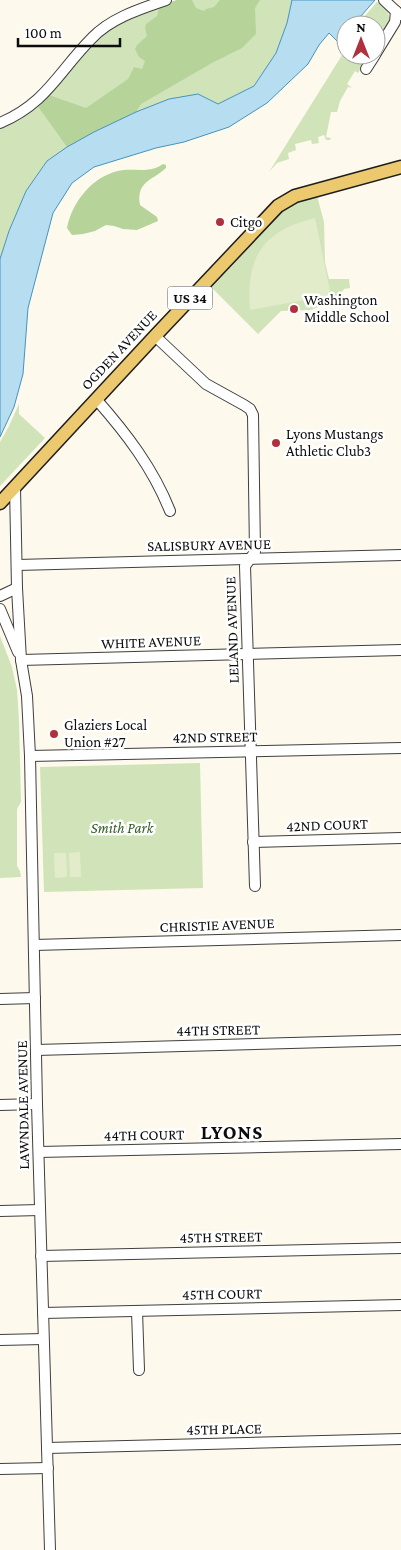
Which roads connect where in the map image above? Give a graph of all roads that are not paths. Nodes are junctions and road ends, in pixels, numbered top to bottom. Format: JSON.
{"nodes":[{"id":1,"x":166,"y":0,"type":"edge"},
{"id":2,"x":386,"y":2,"type":"edge"},
{"id":3,"x":399,"y":12,"type":"edge"},
{"id":4,"x":386,"y":35,"type":"edge"},
{"id":5,"x":368,"y":65,"type":"edge"},
{"id":6,"x":366,"y":69,"type":"dead end"},
{"id":7,"x":0,"y":123,"type":"edge"},
{"id":8,"x":401,"y":166,"type":"edge"},
{"id":9,"x":155,"y":336,"type":"junction"},
{"id":10,"x":96,"y":399,"type":"junction"},
{"id":11,"x":16,"y":487,"type":"junction"},
{"id":12,"x":0,"y":503,"type":"edge"},
{"id":13,"x":170,"y":511,"type":"dead end"},
{"id":14,"x":401,"y":555,"type":"edge"},
{"id":15,"x":250,"y":559,"type":"junction"},
{"id":16,"x":17,"y":565,"type":"junction"},
{"id":17,"x":17,"y":588,"type":"junction"},
{"id":18,"x":0,"y":596,"type":"edge"},
{"id":19,"x":0,"y":609,"type":"edge"},
{"id":20,"x":401,"y":650,"type":"edge"},
{"id":21,"x":248,"y":654,"type":"junction"},
{"id":22,"x":21,"y":660,"type":"junction"},
{"id":23,"x":401,"y":748,"type":"edge"},
{"id":24,"x":250,"y":751,"type":"junction"},
{"id":25,"x":30,"y":756,"type":"junction"},
{"id":26,"x":401,"y":838,"type":"edge"},
{"id":27,"x":253,"y":842,"type":"junction"},
{"id":28,"x":255,"y":886,"type":"dead end"},
{"id":29,"x":401,"y":935,"type":"edge"},
{"id":30,"x":34,"y":945,"type":"junction"},
{"id":31,"x":35,"y":998,"type":"junction"},
{"id":32,"x":0,"y":999,"type":"edge"},
{"id":33,"x":401,"y":1040,"type":"edge"},
{"id":34,"x":36,"y":1050,"type":"junction"},
{"id":35,"x":37,"y":1104,"type":"junction"},
{"id":36,"x":0,"y":1105,"type":"edge"},
{"id":37,"x":401,"y":1144,"type":"edge"},
{"id":38,"x":39,"y":1152,"type":"junction"},
{"id":39,"x":40,"y":1210,"type":"junction"},
{"id":40,"x":0,"y":1211,"type":"edge"},
{"id":41,"x":401,"y":1248,"type":"edge"},
{"id":42,"x":41,"y":1256,"type":"junction"},
{"id":43,"x":401,"y":1305,"type":"edge"},
{"id":44,"x":137,"y":1311,"type":"junction"},
{"id":45,"x":43,"y":1313,"type":"junction"},
{"id":46,"x":43,"y":1339,"type":"junction"},
{"id":47,"x":0,"y":1340,"type":"edge"},
{"id":48,"x":139,"y":1370,"type":"dead end"},
{"id":49,"x":401,"y":1439,"type":"edge"},
{"id":50,"x":47,"y":1448,"type":"junction"},
{"id":51,"x":48,"y":1468,"type":"junction"},
{"id":52,"x":0,"y":1469,"type":"edge"},
{"id":53,"x":50,"y":1550,"type":"edge"}],
"edges":[{"from":1,"to":7,"type":"street"},
{"from":2,"to":3,"type":"street"},
{"from":3,"to":4,"type":"street"},
{"from":5,"to":6,"type":"street"},
{"from":8,"to":9,"type":"main road","name":"OGDEN AVENUE","number":"US 34"},
{"from":9,"to":10,"type":"main road","name":"OGDEN AVENUE","number":"US 34"},
{"from":9,"to":15,"type":"street","name":"LELAND AVENUE"},
{"from":10,"to":11,"type":"main road","name":"OGDEN AVENUE","number":"US 34"},
{"from":10,"to":13,"type":"street"},
{"from":11,"to":12,"type":"main road","name":"OGDEN AVENUE","number":"US 34"},
{"from":11,"to":16,"type":"street","name":"LAWNDALE AVENUE"},
{"from":14,"to":15,"type":"street","name":"SALISBURY AVENUE"},
{"from":15,"to":16,"type":"street","name":"SALISBURY AVENUE"},
{"from":15,"to":21,"type":"street","name":"LELAND AVENUE"},
{"from":16,"to":17,"type":"street","name":"LAWNDALE AVENUE"},
{"from":17,"to":18,"type":"street"},
{"from":17,"to":22,"type":"street","name":"LAWNDALE AVENUE"},
{"from":19,"to":22,"type":"street","name":"LAWNDALE AVENUE"},
{"from":20,"to":21,"type":"street","name":"WHITE AVENUE"},
{"from":21,"to":22,"type":"street","name":"WHITE AVENUE"},
{"from":21,"to":24,"type":"street","name":"LELAND AVENUE"},
{"from":22,"to":25,"type":"street","name":"LAWNDALE AVENUE"},
{"from":23,"to":24,"type":"street","name":"42ND STREET"},
{"from":24,"to":25,"type":"street","name":"42ND STREET"},
{"from":24,"to":27,"type":"street","name":"LELAND AVENUE"},
{"from":25,"to":30,"type":"street","name":"LAWNDALE AVENUE"},
{"from":26,"to":27,"type":"street","name":"42ND COURT"},
{"from":27,"to":28,"type":"street","name":"LELAND AVENUE"},
{"from":29,"to":30,"type":"street","name":"CHRISTIE AVENUE"},
{"from":30,"to":31,"type":"street","name":"LAWNDALE AVENUE"},
{"from":31,"to":32,"type":"street"},
{"from":31,"to":34,"type":"street","name":"LAWNDALE AVENUE"},
{"from":33,"to":34,"type":"street","name":"44TH STREET"},
{"from":34,"to":35,"type":"street","name":"LAWNDALE AVENUE"},
{"from":35,"to":36,"type":"street"},
{"from":35,"to":38,"type":"street","name":"LAWNDALE AVENUE"},
{"from":37,"to":38,"type":"street","name":"44TH COURT"},
{"from":38,"to":39,"type":"street","name":"LAWNDALE AVENUE"},
{"from":39,"to":40,"type":"street"},
{"from":39,"to":42,"type":"street","name":"LAWNDALE AVENUE"},
{"from":41,"to":42,"type":"street","name":"45TH STREET"},
{"from":42,"to":45,"type":"street","name":"LAWNDALE AVENUE"},
{"from":43,"to":44,"type":"street","name":"45TH COURT"},
{"from":44,"to":45,"type":"street","name":"45TH COURT"},
{"from":44,"to":48,"type":"street"},
{"from":45,"to":46,"type":"street","name":"LAWNDALE AVENUE"},
{"from":46,"to":47,"type":"street"},
{"from":46,"to":50,"type":"street","name":"LAWNDALE AVENUE"},
{"from":49,"to":50,"type":"street","name":"45TH PLACE"},
{"from":50,"to":51,"type":"street","name":"LAWNDALE AVENUE"},
{"from":51,"to":52,"type":"street"},
{"from":51,"to":53,"type":"street","name":"LAWNDALE AVENUE"}]}
